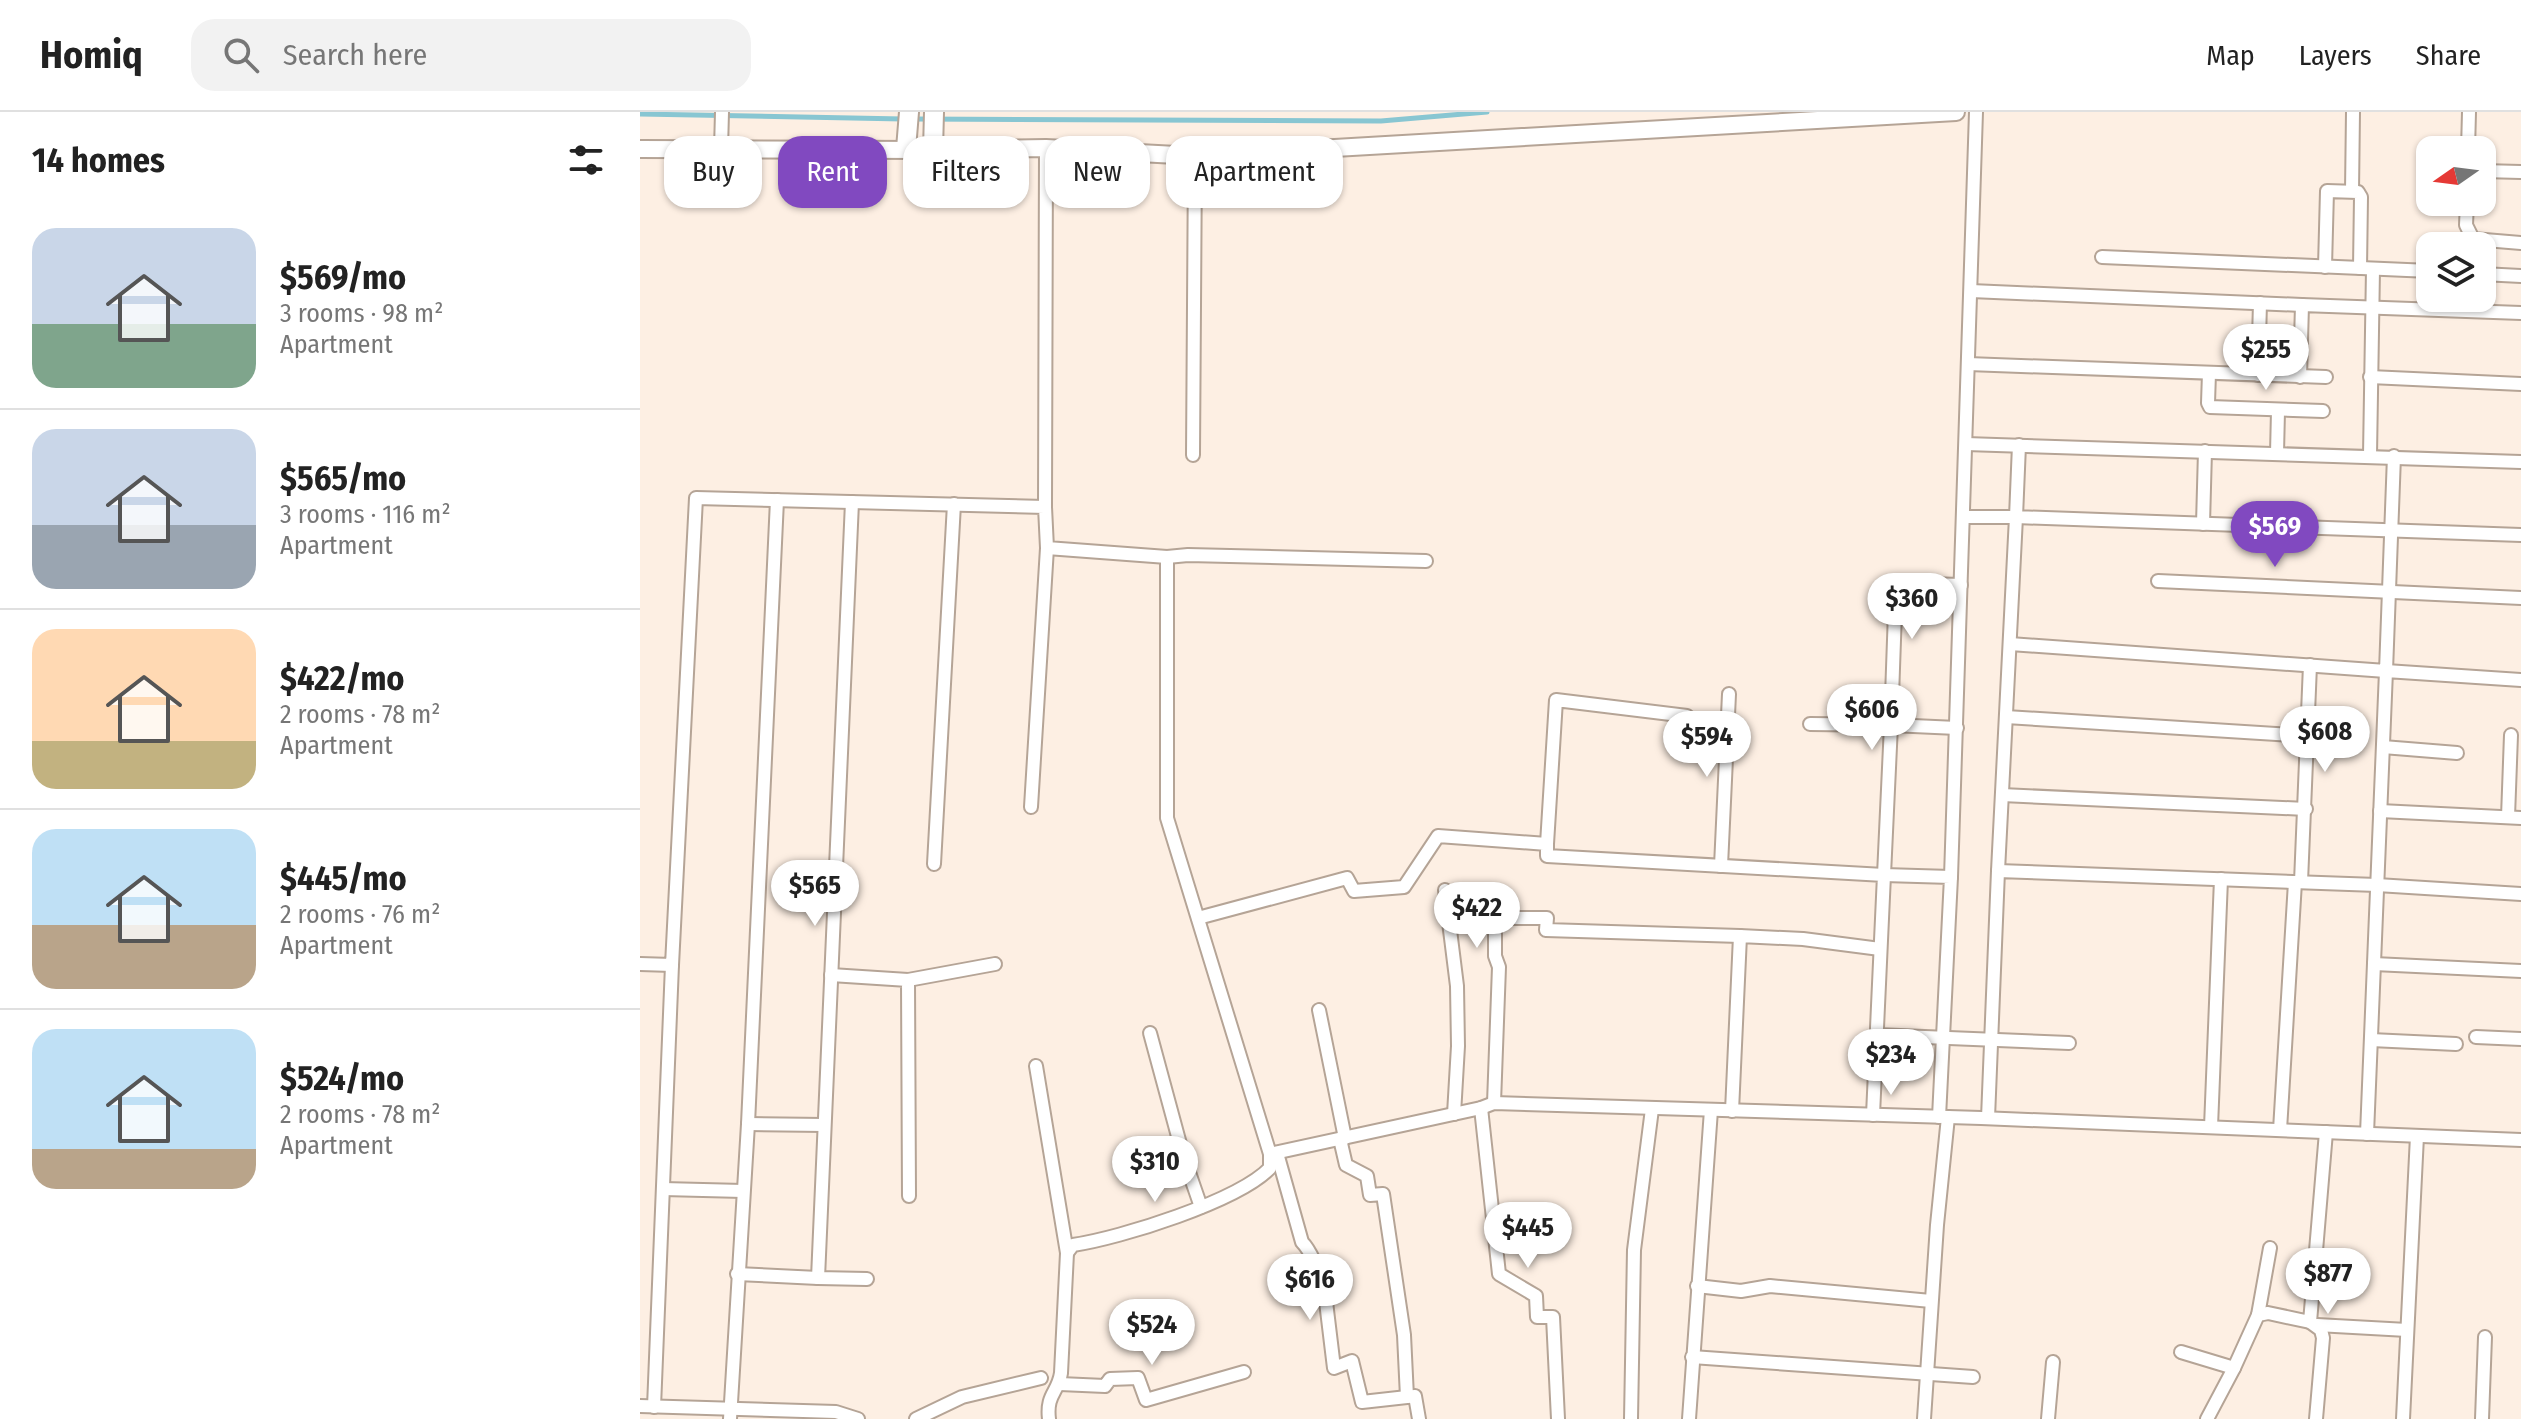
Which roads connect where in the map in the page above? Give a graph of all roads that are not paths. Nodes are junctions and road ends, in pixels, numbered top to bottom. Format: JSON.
{"nodes":[{"id":1,"x":722,"y":112,"type":"edge"},
{"id":2,"x":909,"y":112,"type":"edge"},
{"id":3,"x":934,"y":112,"type":"edge"},
{"id":4,"x":1956,"y":112,"type":"edge"},
{"id":5,"x":1976,"y":112,"type":"edge"},
{"id":6,"x":2353,"y":112,"type":"edge"},
{"id":7,"x":2469,"y":112,"type":"edge"},
{"id":8,"x":1817,"y":115,"type":"edge"},
{"id":9,"x":721,"y":136,"type":"edge"},
{"id":10,"x":906,"y":136,"type":"edge"},
{"id":11,"x":933,"y":136,"type":"edge"},
{"id":12,"x":2468,"y":136,"type":"edge"},
{"id":13,"x":903,"y":140,"type":"edge"},
{"id":14,"x":762,"y":141,"type":"edge"},
{"id":15,"x":1343,"y":146,"type":"edge"},
{"id":16,"x":664,"y":147,"type":"edge"},
{"id":17,"x":640,"y":149,"type":"edge"},
{"id":18,"x":2496,"y":171,"type":"edge"},
{"id":19,"x":2521,"y":172,"type":"edge"},
{"id":20,"x":2352,"y":191,"type":"junction"},
{"id":21,"x":1046,"y":208,"type":"edge"},
{"id":22,"x":1195,"y":208,"type":"edge"},
{"id":23,"x":2466,"y":216,"type":"edge"},
{"id":24,"x":2521,"y":243,"type":"edge"},
{"id":25,"x":2102,"y":257,"type":"dead end"},
{"id":26,"x":2325,"y":267,"type":"junction"},
{"id":27,"x":2367,"y":268,"type":"junction"},
{"id":28,"x":2416,"y":270,"type":"edge"},
{"id":29,"x":2496,"y":275,"type":"edge"},
{"id":30,"x":2521,"y":276,"type":"edge"},
{"id":31,"x":1971,"y":291,"type":"junction"},
{"id":32,"x":2260,"y":303,"type":"junction"},
{"id":33,"x":2302,"y":305,"type":"junction"},
{"id":34,"x":2372,"y":308,"type":"junction"},
{"id":35,"x":2521,"y":313,"type":"edge"},
{"id":36,"x":1968,"y":364,"type":"junction"},
{"id":37,"x":2209,"y":373,"type":"junction"},
{"id":38,"x":2258,"y":375,"type":"junction"},
{"id":39,"x":2300,"y":377,"type":"junction"},
{"id":40,"x":2326,"y":377,"type":"dead end"},
{"id":41,"x":2370,"y":377,"type":"junction"},
{"id":42,"x":2521,"y":384,"type":"edge"},
{"id":43,"x":2278,"y":411,"type":"junction"},
{"id":44,"x":2323,"y":411,"type":"dead end"},
{"id":45,"x":1966,"y":444,"type":"junction"},
{"id":46,"x":2019,"y":445,"type":"junction"},
{"id":47,"x":2205,"y":451,"type":"junction"},
{"id":48,"x":2277,"y":453,"type":"junction"},
{"id":49,"x":1193,"y":455,"type":"dead end"},
{"id":50,"x":2370,"y":455,"type":"junction"},
{"id":51,"x":2394,"y":456,"type":"junction"},
{"id":52,"x":2521,"y":462,"type":"edge"},
{"id":53,"x":777,"y":500,"type":"junction"},
{"id":54,"x":852,"y":502,"type":"junction"},
{"id":55,"x":954,"y":504,"type":"junction"},
{"id":56,"x":1045,"y":507,"type":"junction"},
{"id":57,"x":1963,"y":517,"type":"junction"},
{"id":58,"x":2016,"y":517,"type":"junction"},
{"id":59,"x":2203,"y":524,"type":"junction"},
{"id":60,"x":2393,"y":531,"type":"junction"},
{"id":61,"x":2521,"y":535,"type":"edge"},
{"id":62,"x":1047,"y":548,"type":"junction"},
{"id":63,"x":1167,"y":557,"type":"junction"},
{"id":64,"x":1426,"y":561,"type":"dead end"},
{"id":65,"x":2158,"y":581,"type":"dead end"},
{"id":66,"x":1961,"y":585,"type":"junction"},
{"id":67,"x":2390,"y":593,"type":"junction"},
{"id":68,"x":2521,"y":598,"type":"edge"},
{"id":69,"x":2010,"y":644,"type":"junction"},
{"id":70,"x":2310,"y":665,"type":"junction"},
{"id":71,"x":2386,"y":671,"type":"junction"},
{"id":72,"x":2521,"y":680,"type":"edge"},
{"id":73,"x":1729,"y":694,"type":"dead end"},
{"id":74,"x":1687,"y":716,"type":"dead end"},
{"id":75,"x":2006,"y":717,"type":"junction"},
{"id":76,"x":1810,"y":724,"type":"dead end"},
{"id":77,"x":1891,"y":725,"type":"junction"},
{"id":78,"x":1957,"y":728,"type":"junction"},
{"id":79,"x":2511,"y":735,"type":"dead end"},
{"id":80,"x":2309,"y":736,"type":"junction"},
{"id":81,"x":2383,"y":747,"type":"junction"},
{"id":82,"x":2457,"y":753,"type":"dead end"},
{"id":83,"x":2002,"y":795,"type":"junction"},
{"id":84,"x":1031,"y":807,"type":"dead end"},
{"id":85,"x":2306,"y":809,"type":"junction"},
{"id":86,"x":2380,"y":811,"type":"junction"},
{"id":87,"x":2514,"y":817,"type":"edge"},
{"id":88,"x":1547,"y":844,"type":"junction"},
{"id":89,"x":934,"y":864,"type":"dead end"},
{"id":90,"x":1721,"y":866,"type":"junction"},
{"id":91,"x":1998,"y":871,"type":"junction"},
{"id":92,"x":1884,"y":875,"type":"junction"},
{"id":93,"x":1951,"y":877,"type":"junction"},
{"id":94,"x":2221,"y":879,"type":"junction"},
{"id":95,"x":2298,"y":882,"type":"junction"},
{"id":96,"x":2377,"y":885,"type":"junction"},
{"id":97,"x":1445,"y":890,"type":"dead end"},
{"id":98,"x":2521,"y":894,"type":"edge"},
{"id":99,"x":1198,"y":918,"type":"junction"},
{"id":100,"x":1740,"y":936,"type":"junction"},
{"id":101,"x":1880,"y":949,"type":"junction"},
{"id":102,"x":640,"y":964,"type":"edge"},
{"id":103,"x":995,"y":964,"type":"dead end"},
{"id":104,"x":2374,"y":964,"type":"junction"},
{"id":105,"x":672,"y":965,"type":"junction"},
{"id":106,"x":2521,"y":971,"type":"edge"},
{"id":107,"x":831,"y":975,"type":"junction"},
{"id":108,"x":908,"y":980,"type":"junction"},
{"id":109,"x":1319,"y":1010,"type":"dead end"},
{"id":110,"x":1150,"y":1033,"type":"dead end"},
{"id":111,"x":1876,"y":1035,"type":"junction"},
{"id":112,"x":2476,"y":1037,"type":"dead end"},
{"id":113,"x":1943,"y":1038,"type":"junction"},
{"id":114,"x":2521,"y":1039,"type":"edge"},
{"id":115,"x":1992,"y":1040,"type":"junction"},
{"id":116,"x":2371,"y":1040,"type":"junction"},
{"id":117,"x":2069,"y":1043,"type":"dead end"},
{"id":118,"x":2456,"y":1044,"type":"dead end"},
{"id":119,"x":1036,"y":1066,"type":"dead end"},
{"id":120,"x":1488,"y":1105,"type":"junction"},
{"id":121,"x":1652,"y":1109,"type":"junction"},
{"id":122,"x":1711,"y":1110,"type":"junction"},
{"id":123,"x":1732,"y":1111,"type":"junction"},
{"id":124,"x":1454,"y":1114,"type":"junction"},
{"id":125,"x":1873,"y":1115,"type":"junction"},
{"id":126,"x":1943,"y":1117,"type":"junction"},
{"id":127,"x":1988,"y":1118,"type":"junction"},
{"id":128,"x":748,"y":1124,"type":"junction"},
{"id":129,"x":824,"y":1125,"type":"junction"},
{"id":130,"x":2211,"y":1127,"type":"junction"},
{"id":131,"x":2280,"y":1130,"type":"junction"},
{"id":132,"x":2326,"y":1132,"type":"junction"},
{"id":133,"x":2367,"y":1134,"type":"junction"},
{"id":134,"x":2417,"y":1136,"type":"junction"},
{"id":135,"x":1343,"y":1138,"type":"junction"},
{"id":136,"x":2521,"y":1140,"type":"edge"},
{"id":137,"x":1274,"y":1154,"type":"junction"},
{"id":138,"x":663,"y":1189,"type":"junction"},
{"id":139,"x":743,"y":1191,"type":"junction"},
{"id":140,"x":909,"y":1196,"type":"dead end"},
{"id":141,"x":1201,"y":1207,"type":"junction"},
{"id":142,"x":2270,"y":1248,"type":"dead end"},
{"id":143,"x":1067,"y":1253,"type":"junction"},
{"id":144,"x":737,"y":1274,"type":"junction"},
{"id":145,"x":818,"y":1278,"type":"junction"},
{"id":146,"x":867,"y":1279,"type":"dead end"},
{"id":147,"x":1697,"y":1286,"type":"junction"},
{"id":148,"x":1931,"y":1301,"type":"junction"},
{"id":149,"x":2258,"y":1315,"type":"junction"},
{"id":150,"x":2314,"y":1324,"type":"junction"},
{"id":151,"x":2407,"y":1330,"type":"junction"},
{"id":152,"x":2485,"y":1337,"type":"dead end"},
{"id":153,"x":2181,"y":1352,"type":"dead end"},
{"id":154,"x":1692,"y":1357,"type":"junction"},
{"id":155,"x":2053,"y":1362,"type":"dead end"},
{"id":156,"x":2234,"y":1368,"type":"junction"},
{"id":157,"x":1244,"y":1372,"type":"dead end"},
{"id":158,"x":1926,"y":1374,"type":"junction"},
{"id":159,"x":1973,"y":1377,"type":"dead end"},
{"id":160,"x":1041,"y":1378,"type":"dead end"},
{"id":161,"x":1060,"y":1384,"type":"junction"},
{"id":162,"x":1407,"y":1397,"type":"junction"},
{"id":163,"x":647,"y":1407,"type":"edge"},
{"id":164,"x":730,"y":1414,"type":"edge"},
{"id":165,"x":858,"y":1419,"type":"edge"},
{"id":166,"x":916,"y":1419,"type":"edge"},
{"id":167,"x":1049,"y":1419,"type":"edge"},
{"id":168,"x":1419,"y":1419,"type":"edge"},
{"id":169,"x":1558,"y":1419,"type":"edge"},
{"id":170,"x":1631,"y":1419,"type":"edge"},
{"id":171,"x":1689,"y":1419,"type":"edge"},
{"id":172,"x":1924,"y":1419,"type":"edge"},
{"id":173,"x":2048,"y":1419,"type":"edge"},
{"id":174,"x":2207,"y":1419,"type":"edge"},
{"id":175,"x":2316,"y":1419,"type":"edge"},
{"id":176,"x":2403,"y":1419,"type":"edge"},
{"id":177,"x":2482,"y":1419,"type":"edge"}],
"edges":[{"from":1,"to":9,"type":"street"},
{"from":2,"to":10,"type":"main road"},
{"from":3,"to":11,"type":"main road"},
{"from":4,"to":8,"type":"street"},
{"from":5,"to":31,"type":"street"},
{"from":6,"to":20,"type":"street"},
{"from":7,"to":12,"type":"street"},
{"from":8,"to":15,"type":"street"},
{"from":13,"to":14,"type":"street"},
{"from":16,"to":17,"type":"street"},
{"from":18,"to":19,"type":"street"},
{"from":20,"to":26,"type":"street"},
{"from":20,"to":27,"type":"street"},
{"from":21,"to":56,"type":"street"},
{"from":22,"to":49,"type":"street"},
{"from":23,"to":24,"type":"street"},
{"from":25,"to":26,"type":"street"},
{"from":26,"to":27,"type":"street"},
{"from":27,"to":28,"type":"street"},
{"from":27,"to":34,"type":"street"},
{"from":29,"to":30,"type":"street"},
{"from":31,"to":32,"type":"street"},
{"from":31,"to":36,"type":"street"},
{"from":32,"to":33,"type":"street"},
{"from":32,"to":38,"type":"street"},
{"from":33,"to":34,"type":"street"},
{"from":33,"to":39,"type":"street"},
{"from":34,"to":35,"type":"street"},
{"from":34,"to":41,"type":"street"},
{"from":36,"to":37,"type":"street"},
{"from":36,"to":45,"type":"street"},
{"from":37,"to":38,"type":"street"},
{"from":37,"to":43,"type":"street"},
{"from":38,"to":39,"type":"street"},
{"from":39,"to":40,"type":"street"},
{"from":41,"to":42,"type":"street"},
{"from":41,"to":50,"type":"street"},
{"from":43,"to":44,"type":"street"},
{"from":43,"to":48,"type":"street"},
{"from":45,"to":46,"type":"street"},
{"from":45,"to":57,"type":"street"},
{"from":46,"to":47,"type":"street"},
{"from":46,"to":58,"type":"street"},
{"from":47,"to":48,"type":"street"},
{"from":47,"to":59,"type":"street"},
{"from":48,"to":50,"type":"street"},
{"from":50,"to":51,"type":"street"},
{"from":51,"to":52,"type":"street"},
{"from":51,"to":60,"type":"street"},
{"from":53,"to":54,"type":"street"},
{"from":53,"to":105,"type":"street"},
{"from":53,"to":128,"type":"street"},
{"from":54,"to":55,"type":"street"},
{"from":54,"to":107,"type":"street"},
{"from":55,"to":56,"type":"street"},
{"from":55,"to":89,"type":"street"},
{"from":56,"to":62,"type":"street"},
{"from":57,"to":58,"type":"street"},
{"from":57,"to":66,"type":"street"},
{"from":58,"to":59,"type":"street"},
{"from":58,"to":69,"type":"street"},
{"from":59,"to":60,"type":"street"},
{"from":60,"to":61,"type":"street"},
{"from":60,"to":67,"type":"street"},
{"from":62,"to":63,"type":"street"},
{"from":62,"to":84,"type":"street"},
{"from":63,"to":64,"type":"street"},
{"from":63,"to":99,"type":"street"},
{"from":65,"to":67,"type":"street"},
{"from":66,"to":77,"type":"street"},
{"from":66,"to":78,"type":"street"},
{"from":67,"to":68,"type":"street"},
{"from":67,"to":71,"type":"street"},
{"from":69,"to":70,"type":"street"},
{"from":69,"to":75,"type":"street"},
{"from":70,"to":71,"type":"street"},
{"from":70,"to":80,"type":"street"},
{"from":71,"to":72,"type":"street"},
{"from":71,"to":81,"type":"street"},
{"from":73,"to":90,"type":"street"},
{"from":74,"to":88,"type":"street"},
{"from":75,"to":80,"type":"street"},
{"from":75,"to":83,"type":"street"},
{"from":76,"to":77,"type":"street"},
{"from":77,"to":78,"type":"street"},
{"from":77,"to":92,"type":"street"},
{"from":78,"to":93,"type":"street"},
{"from":79,"to":87,"type":"street"},
{"from":80,"to":85,"type":"street"},
{"from":81,"to":82,"type":"street"},
{"from":81,"to":86,"type":"street"},
{"from":83,"to":85,"type":"street"},
{"from":83,"to":91,"type":"street"},
{"from":85,"to":95,"type":"street"},
{"from":86,"to":87,"type":"street"},
{"from":86,"to":96,"type":"street"},
{"from":88,"to":90,"type":"street"},
{"from":88,"to":99,"type":"street"},
{"from":90,"to":92,"type":"street"},
{"from":91,"to":94,"type":"street"},
{"from":91,"to":115,"type":"street"},
{"from":92,"to":93,"type":"street"},
{"from":92,"to":101,"type":"street"},
{"from":93,"to":113,"type":"street"},
{"from":94,"to":95,"type":"street"},
{"from":94,"to":130,"type":"street"},
{"from":95,"to":96,"type":"street"},
{"from":95,"to":131,"type":"street"},
{"from":96,"to":98,"type":"street"},
{"from":96,"to":104,"type":"street"},
{"from":97,"to":124,"type":"street"},
{"from":99,"to":137,"type":"street"},
{"from":100,"to":101,"type":"street"},
{"from":100,"to":120,"type":"street"},
{"from":100,"to":123,"type":"street"},
{"from":101,"to":111,"type":"street"},
{"from":102,"to":105,"type":"street"},
{"from":103,"to":108,"type":"street"},
{"from":104,"to":106,"type":"street"},
{"from":104,"to":116,"type":"street"},
{"from":105,"to":138,"type":"street"},
{"from":107,"to":108,"type":"street"},
{"from":107,"to":129,"type":"street"},
{"from":108,"to":140,"type":"street"},
{"from":109,"to":135,"type":"street"},
{"from":110,"to":141,"type":"street"},
{"from":111,"to":113,"type":"street"},
{"from":111,"to":125,"type":"street"},
{"from":112,"to":114,"type":"street"},
{"from":113,"to":115,"type":"street"},
{"from":113,"to":126,"type":"street"},
{"from":115,"to":117,"type":"street"},
{"from":115,"to":127,"type":"street"},
{"from":116,"to":118,"type":"street"},
{"from":116,"to":133,"type":"street"},
{"from":119,"to":143,"type":"street"},
{"from":120,"to":121,"type":"street"},
{"from":120,"to":124,"type":"street"},
{"from":120,"to":169,"type":"street"},
{"from":121,"to":122,"type":"street"},
{"from":121,"to":170,"type":"street"},
{"from":122,"to":123,"type":"street"},
{"from":122,"to":147,"type":"street"},
{"from":123,"to":125,"type":"street"},
{"from":124,"to":135,"type":"street"},
{"from":125,"to":126,"type":"street"},
{"from":126,"to":127,"type":"street"},
{"from":126,"to":148,"type":"street"},
{"from":127,"to":130,"type":"street"},
{"from":128,"to":129,"type":"street"},
{"from":128,"to":139,"type":"street"},
{"from":129,"to":145,"type":"street"},
{"from":130,"to":131,"type":"street"},
{"from":131,"to":132,"type":"street"},
{"from":132,"to":133,"type":"street"},
{"from":132,"to":150,"type":"street"},
{"from":133,"to":134,"type":"street"},
{"from":134,"to":136,"type":"street"},
{"from":134,"to":151,"type":"street"},
{"from":135,"to":137,"type":"street"},
{"from":135,"to":162,"type":"street"},
{"from":137,"to":141,"type":"street"},
{"from":137,"to":162,"type":"street"},
{"from":138,"to":139,"type":"street"},
{"from":138,"to":163,"type":"street"},
{"from":139,"to":144,"type":"street"},
{"from":141,"to":143,"type":"street"},
{"from":142,"to":149,"type":"street"},
{"from":143,"to":161,"type":"street"},
{"from":144,"to":145,"type":"street"},
{"from":144,"to":164,"type":"street"},
{"from":145,"to":146,"type":"street"},
{"from":147,"to":148,"type":"street"},
{"from":147,"to":154,"type":"street"},
{"from":148,"to":158,"type":"street"},
{"from":149,"to":150,"type":"street"},
{"from":149,"to":156,"type":"street"},
{"from":150,"to":151,"type":"street"},
{"from":150,"to":175,"type":"street"},
{"from":151,"to":176,"type":"street"},
{"from":152,"to":177,"type":"street"},
{"from":153,"to":156,"type":"street"},
{"from":154,"to":158,"type":"street"},
{"from":154,"to":171,"type":"street"},
{"from":155,"to":173,"type":"street"},
{"from":156,"to":174,"type":"street"},
{"from":157,"to":161,"type":"street"},
{"from":158,"to":159,"type":"street"},
{"from":158,"to":172,"type":"street"},
{"from":160,"to":166,"type":"street"},
{"from":161,"to":167,"type":"street"},
{"from":162,"to":168,"type":"street"},
{"from":163,"to":164,"type":"street"},
{"from":164,"to":165,"type":"street"}]}
